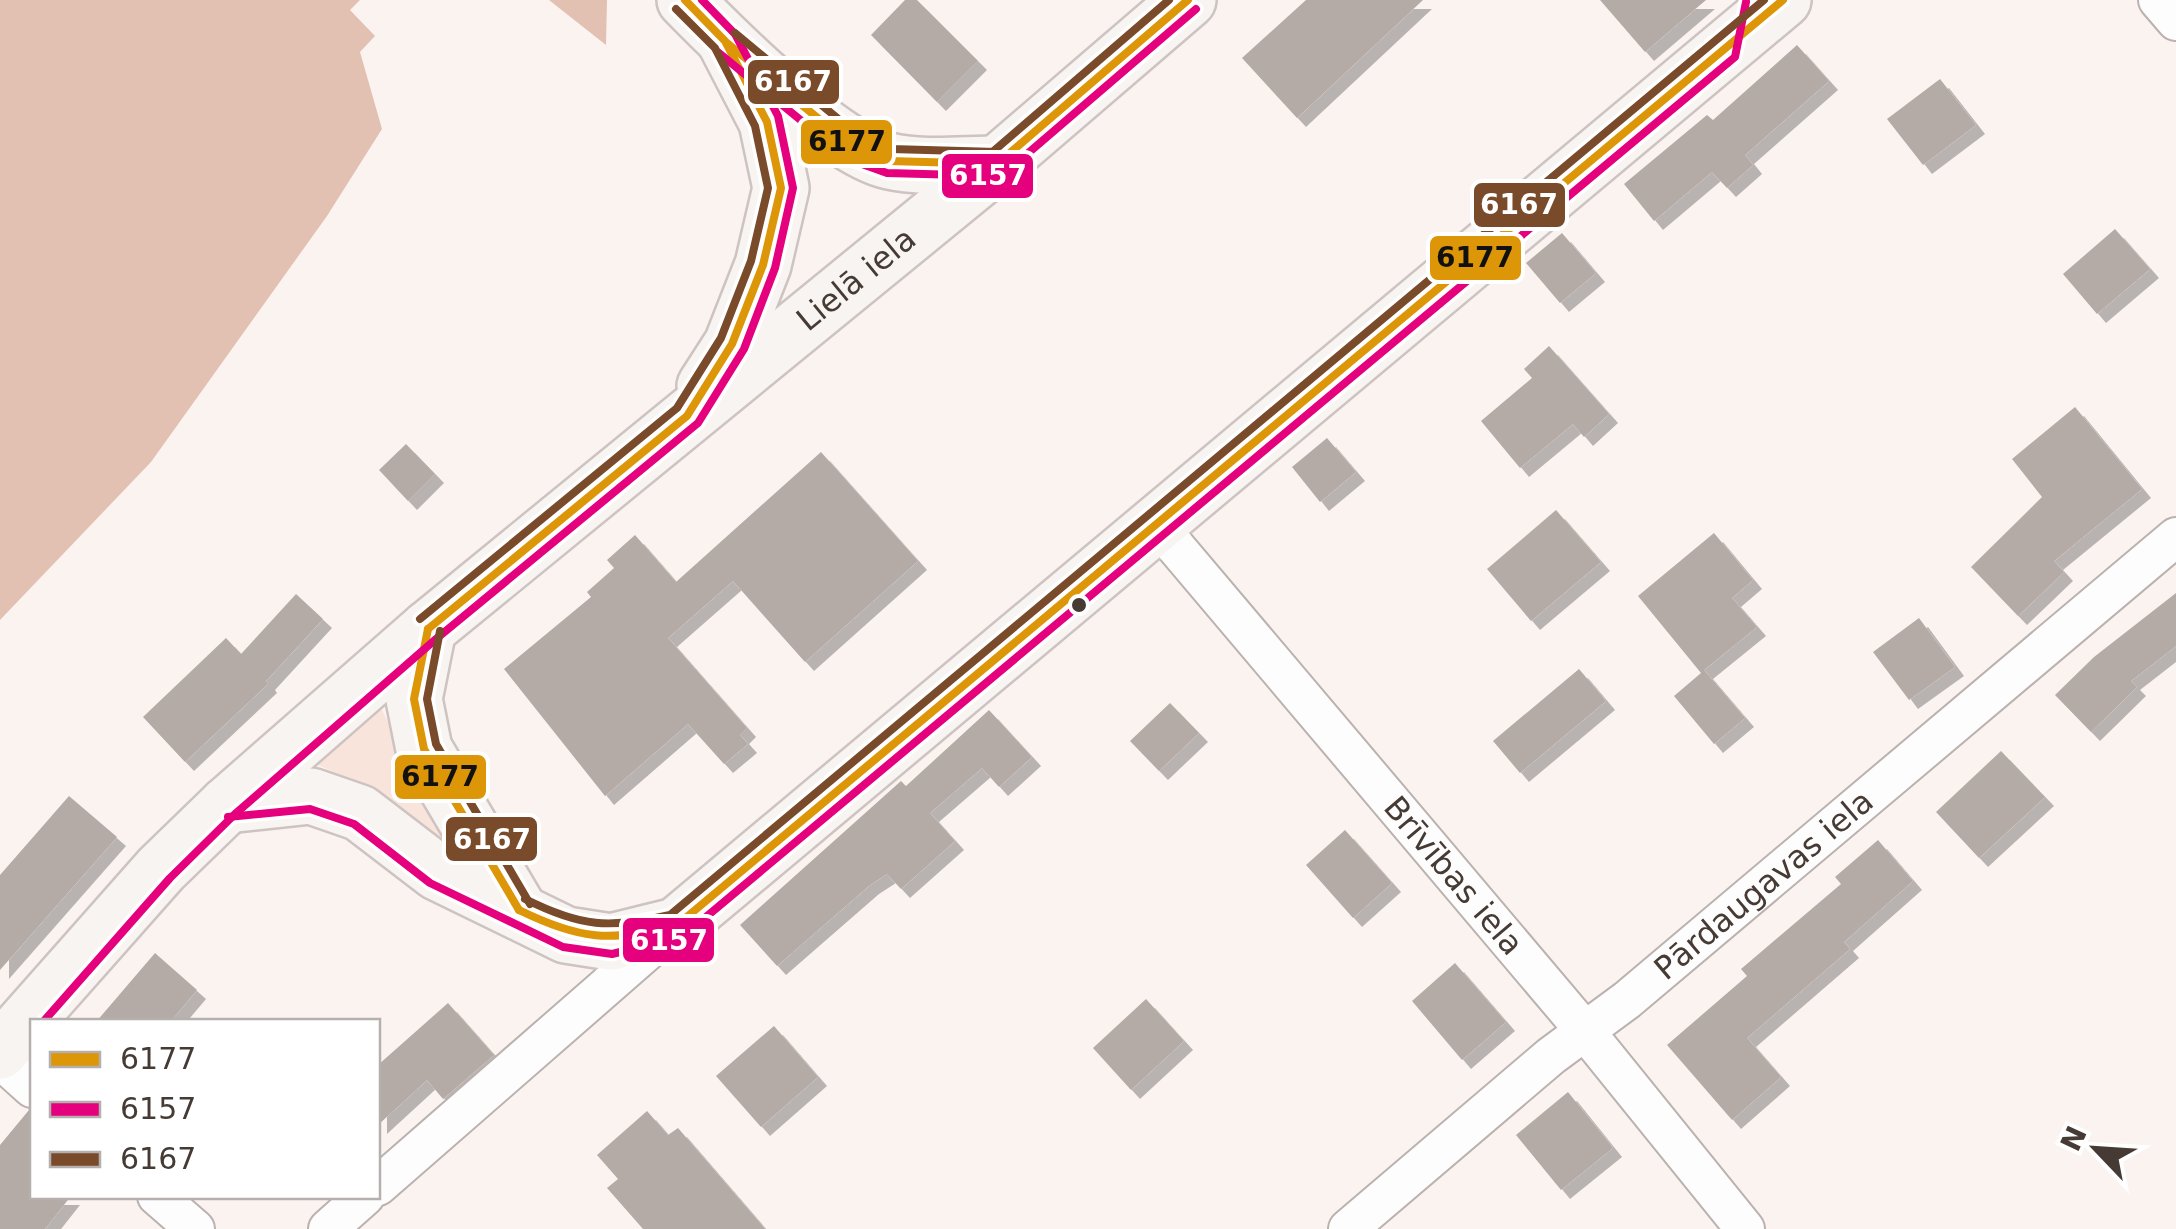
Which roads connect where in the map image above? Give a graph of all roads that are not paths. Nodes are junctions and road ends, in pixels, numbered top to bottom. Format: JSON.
{"nodes":[{"id":1,"x":685,"y":0,"type":"edge"},
{"id":2,"x":1188,"y":0,"type":"edge"},
{"id":3,"x":1784,"y":0,"type":"edge"},
{"id":4,"x":2158,"y":0,"type":"edge"},
{"id":5,"x":2176,"y":20,"type":"edge"},
{"id":6,"x":1731,"y":24,"type":"edge"},
{"id":7,"x":725,"y":42,"type":"junction"},
{"id":8,"x":997,"y":164,"type":"junction"},
{"id":9,"x":687,"y":416,"type":"junction"},
{"id":10,"x":1158,"y":526,"type":"junction"},
{"id":11,"x":2176,"y":537,"type":"edge"},
{"id":12,"x":428,"y":629,"type":"junction"},
{"id":13,"x":227,"y":806,"type":"junction"},
{"id":14,"x":519,"y":910,"type":"junction"},
{"id":15,"x":676,"y":926,"type":"junction"},
{"id":16,"x":1585,"y":1031,"type":"junction"},
{"id":17,"x":0,"y":1051,"type":"edge"},
{"id":18,"x":0,"y":1059,"type":"edge"},
{"id":19,"x":30,"y":1086,"type":"edge"},
{"id":20,"x":380,"y":1184,"type":"edge"},
{"id":21,"x":160,"y":1199,"type":"edge"},
{"id":22,"x":362,"y":1199,"type":"edge"},
{"id":23,"x":195,"y":1229,"type":"edge"},
{"id":24,"x":328,"y":1229,"type":"edge"},
{"id":25,"x":1348,"y":1229,"type":"edge"},
{"id":26,"x":1745,"y":1229,"type":"edge"}],
"edges":[{"from":1,"to":7,"type":"main road"},
{"from":2,"to":8,"type":"main road","name":"Lielā iela"},
{"from":3,"to":6,"type":"main road"},
{"from":4,"to":5,"type":"street"},
{"from":6,"to":10,"type":"main road"},
{"from":7,"to":8,"type":"main road"},
{"from":7,"to":9,"type":"main road"},
{"from":8,"to":9,"type":"main road","name":"Lielā iela"},
{"from":9,"to":12,"type":"main road","name":"Lielā iela"},
{"from":10,"to":15,"type":"main road"},
{"from":10,"to":16,"type":"street","name":"Brīvības iela"},
{"from":11,"to":16,"type":"street","name":"Pārdaugavas iela"},
{"from":12,"to":13,"type":"main road","name":"Lielā iela"},
{"from":12,"to":14,"type":"main road"},
{"from":13,"to":14,"type":"main road"},
{"from":13,"to":17,"type":"main road","name":"Lielā iela"},
{"from":14,"to":15,"type":"main road"},
{"from":15,"to":20,"type":"street"},
{"from":16,"to":25,"type":"street","name":"Pārdaugavas iela"},
{"from":16,"to":26,"type":"street","name":"Brīvības iela"},
{"from":18,"to":19,"type":"street"},
{"from":21,"to":23,"type":"street"},
{"from":22,"to":24,"type":"street"}]}
